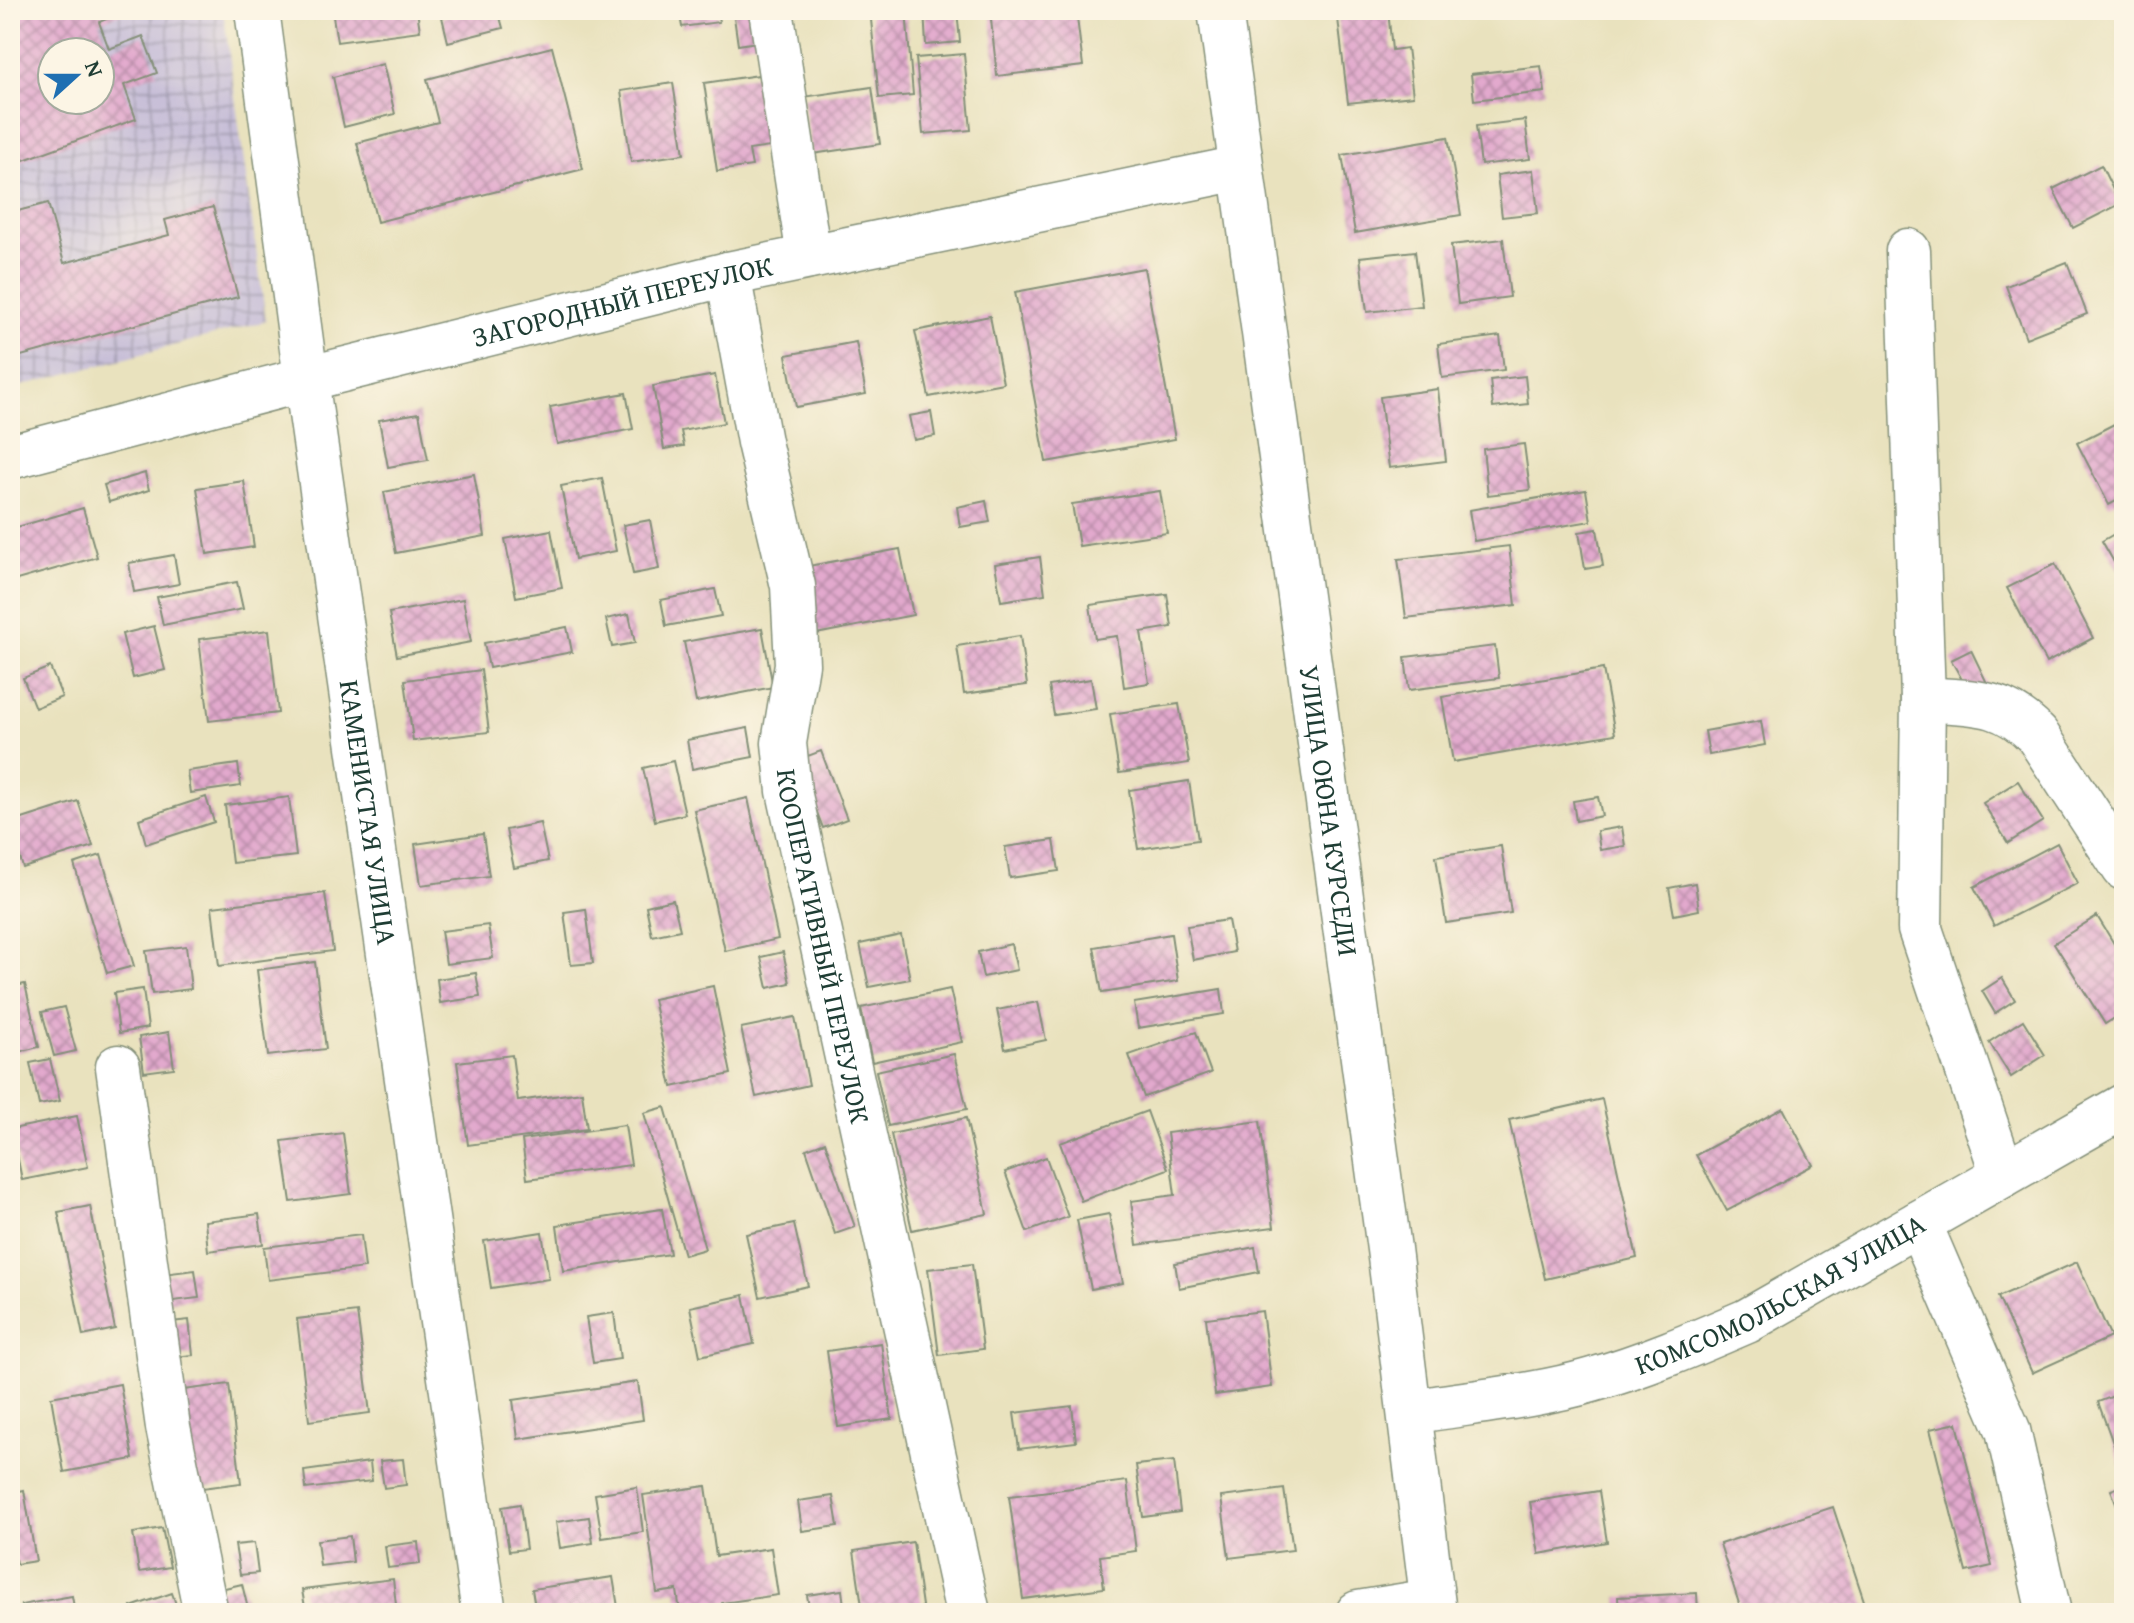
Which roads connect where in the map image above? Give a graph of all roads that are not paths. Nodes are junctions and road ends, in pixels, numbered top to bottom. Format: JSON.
{"nodes":[{"id":1,"x":257,"y":10,"type":"edge"},
{"id":2,"x":771,"y":10,"type":"edge"},
{"id":3,"x":1220,"y":10,"type":"edge"},
{"id":4,"x":1240,"y":168,"type":"junction"},
{"id":5,"x":1908,"y":251,"type":"dead end"},
{"id":6,"x":809,"y":257,"type":"junction"},
{"id":7,"x":728,"y":274,"type":"junction"},
{"id":8,"x":306,"y":379,"type":"junction"},
{"id":9,"x":10,"y":457,"type":"edge"},
{"id":10,"x":1923,"y":699,"type":"junction"},
{"id":11,"x":2124,"y":868,"type":"edge"},
{"id":12,"x":118,"y":1067,"type":"dead end"},
{"id":13,"x":2124,"y":1106,"type":"edge"},
{"id":14,"x":2003,"y":1175,"type":"junction"},
{"id":15,"x":1919,"y":1223,"type":"junction"},
{"id":16,"x":1410,"y":1412,"type":"junction"},
{"id":17,"x":1433,"y":1607,"type":"edge"},
{"id":18,"x":206,"y":1613,"type":"edge"},
{"id":19,"x":484,"y":1613,"type":"edge"},
{"id":20,"x":968,"y":1613,"type":"edge"},
{"id":21,"x":1358,"y":1613,"type":"edge"},
{"id":22,"x":2049,"y":1613,"type":"edge"}],
"edges":[{"from":1,"to":8,"type":"street","name":"КАМЕНИСТАЯ УЛИЦА"},
{"from":2,"to":6,"type":"street"},
{"from":3,"to":4,"type":"street","name":"УЛИЦА ОЮНА КУРСЕДИ"},
{"from":4,"to":6,"type":"street","name":"ЗАГОРОДНЫЙ ПЕРЕУЛОК"},
{"from":4,"to":16,"type":"street","name":"УЛИЦА ОЮНА КУРСЕДИ"},
{"from":5,"to":10,"type":"street"},
{"from":6,"to":7,"type":"street","name":"ЗАГОРОДНЫЙ ПЕРЕУЛОК"},
{"from":7,"to":8,"type":"street","name":"ЗАГОРОДНЫЙ ПЕРЕУЛОК"},
{"from":7,"to":20,"type":"street","name":"КООПЕРАТИВНЫЙ ПЕРЕУЛОК"},
{"from":8,"to":9,"type":"street","name":"ЗАГОРОДНЫЙ ПЕРЕУЛОК"},
{"from":8,"to":19,"type":"street","name":"КАМЕНИСТАЯ УЛИЦА"},
{"from":10,"to":11,"type":"street"},
{"from":10,"to":14,"type":"street"},
{"from":12,"to":18,"type":"street"},
{"from":13,"to":14,"type":"street","name":"КОМСОМОЛЬСКАЯ УЛИЦА"},
{"from":14,"to":15,"type":"street","name":"КОМСОМОЛЬСКАЯ УЛИЦА"},
{"from":15,"to":16,"type":"street","name":"КОМСОМОЛЬСКАЯ УЛИЦА"},
{"from":15,"to":22,"type":"street"},
{"from":16,"to":17,"type":"street","name":"УЛИЦА ОЮНА КУРСЕДИ"},
{"from":17,"to":21,"type":"street"}]}
